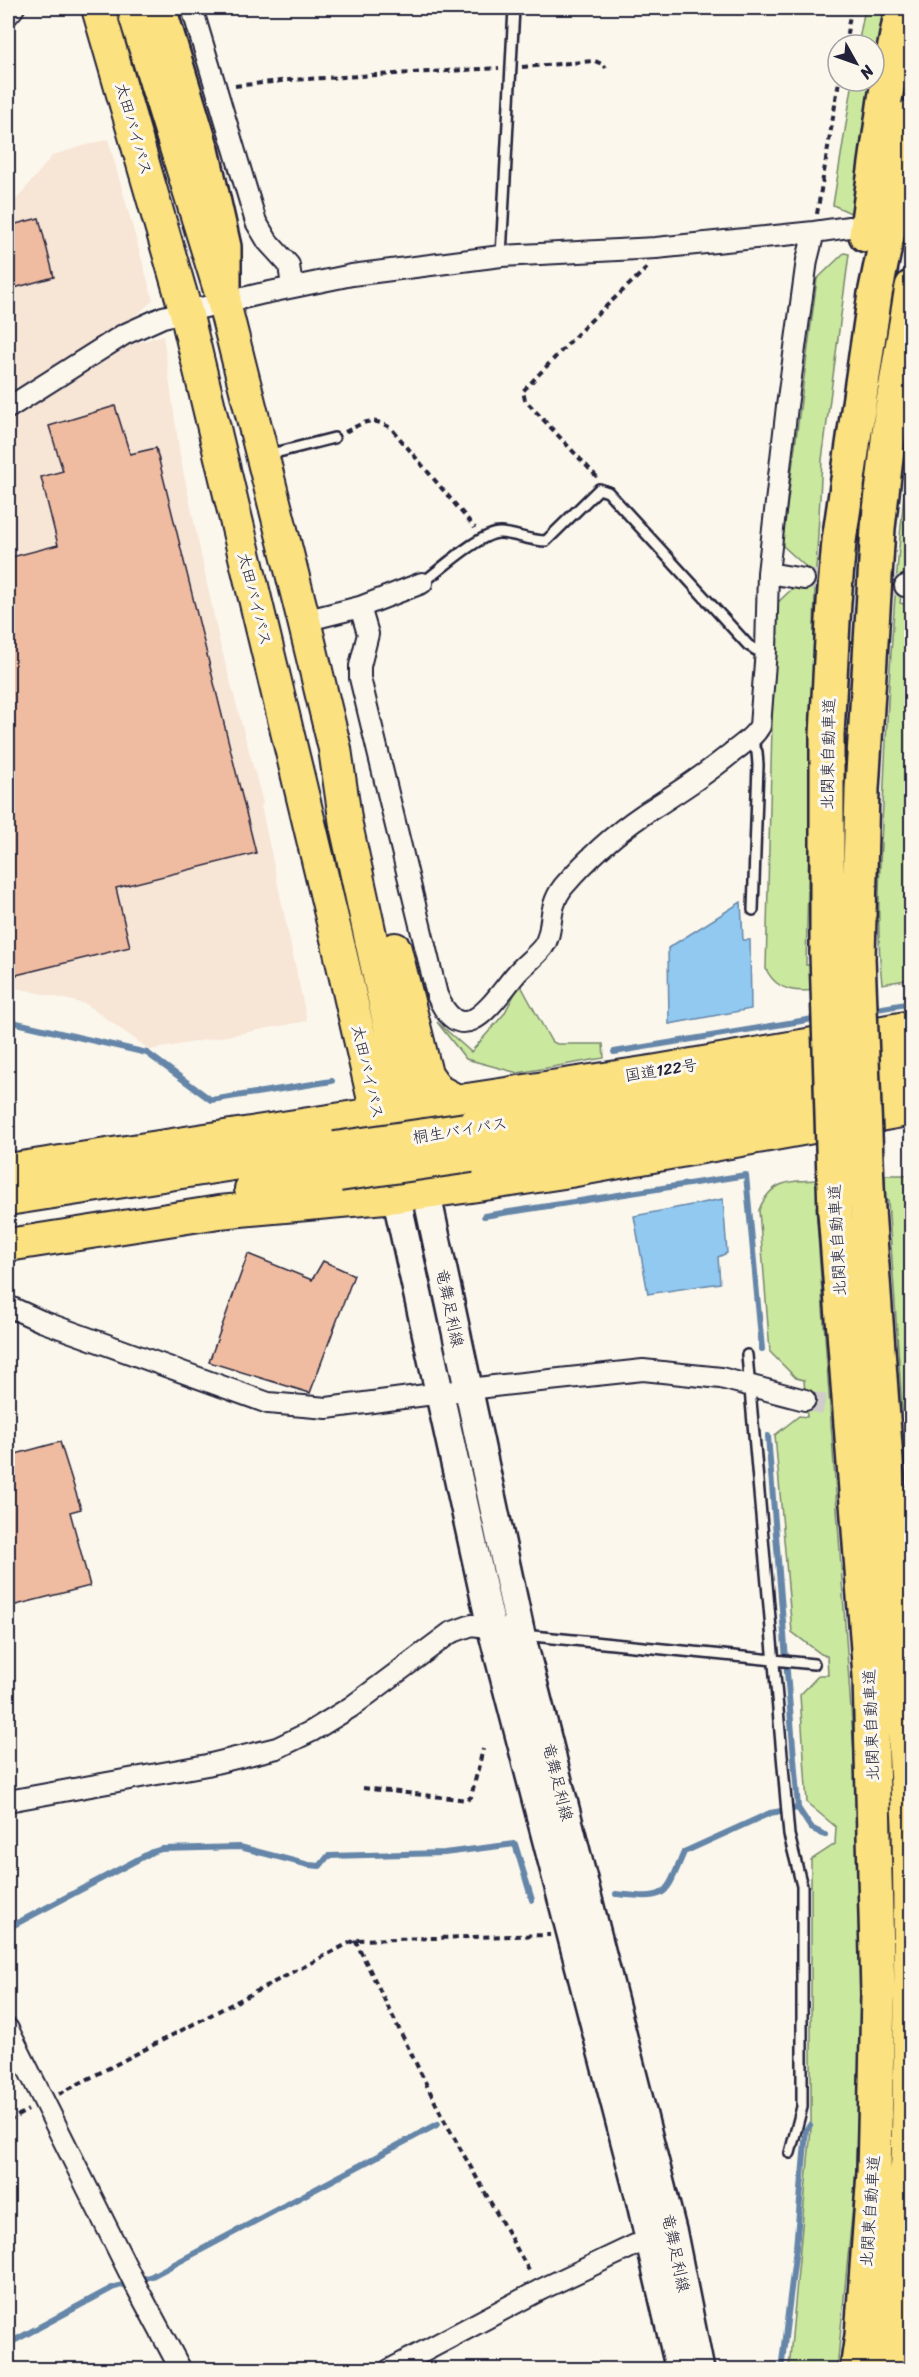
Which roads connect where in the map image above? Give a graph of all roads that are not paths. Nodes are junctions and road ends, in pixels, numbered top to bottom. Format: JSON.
{"nodes":[{"id":1,"x":14,"y":8,"type":"edge"},
{"id":2,"x":98,"y":8,"type":"edge"},
{"id":3,"x":133,"y":8,"type":"edge"},
{"id":4,"x":159,"y":8,"type":"edge"},
{"id":5,"x":192,"y":8,"type":"edge"},
{"id":6,"x":514,"y":8,"type":"edge"},
{"id":7,"x":902,"y":8,"type":"edge"},
{"id":8,"x":8,"y":15,"type":"edge"},
{"id":9,"x":912,"y":116,"type":"edge"},
{"id":10,"x":849,"y":227,"type":"dead end"},
{"id":11,"x":814,"y":232,"type":"junction"},
{"id":12,"x":501,"y":256,"type":"junction"},
{"id":13,"x":292,"y":287,"type":"junction"},
{"id":14,"x":912,"y":287,"type":"edge"},
{"id":15,"x":224,"y":303,"type":"junction"},
{"id":16,"x":186,"y":312,"type":"junction"},
{"id":17,"x":8,"y":408,"type":"edge"},
{"id":18,"x":334,"y":438,"type":"road end"},
{"id":19,"x":262,"y":456,"type":"junction"},
{"id":20,"x":839,"y":542,"type":"junction"},
{"id":21,"x":768,"y":573,"type":"junction"},
{"id":22,"x":804,"y":579,"type":"tunnel mouth"},
{"id":23,"x":422,"y":584,"type":"joint"},
{"id":24,"x":360,"y":608,"type":"junction"},
{"id":25,"x":304,"y":621,"type":"junction"},
{"id":26,"x":766,"y":650,"type":"junction"},
{"id":27,"x":750,"y":738,"type":"junction"},
{"id":28,"x":335,"y":749,"type":"junction"},
{"id":29,"x":753,"y":910,"type":"dead end"},
{"id":30,"x":912,"y":1027,"type":"edge"},
{"id":31,"x":912,"y":1056,"type":"edge"},
{"id":32,"x":912,"y":1084,"type":"edge"},
{"id":33,"x":409,"y":1109,"type":"junction"},
{"id":34,"x":912,"y":1110,"type":"edge"},
{"id":35,"x":378,"y":1114,"type":"junction"},
{"id":36,"x":465,"y":1129,"type":"junction"},
{"id":37,"x":337,"y":1162,"type":"junction"},
{"id":38,"x":8,"y":1170,"type":"edge"},
{"id":39,"x":426,"y":1191,"type":"junction"},
{"id":40,"x":396,"y":1196,"type":"junction"},
{"id":41,"x":8,"y":1199,"type":"edge"},
{"id":42,"x":8,"y":1227,"type":"edge"},
{"id":43,"x":8,"y":1245,"type":"edge"},
{"id":44,"x":12,"y":1311,"type":"edge"},
{"id":45,"x":747,"y":1355,"type":"dead end"},
{"id":46,"x":750,"y":1385,"type":"junction"},
{"id":47,"x":469,"y":1389,"type":"junction"},
{"id":48,"x":439,"y":1393,"type":"junction"},
{"id":49,"x":805,"y":1400,"type":"tunnel mouth"},
{"id":50,"x":490,"y":1626,"type":"junction"},
{"id":51,"x":521,"y":1635,"type":"junction"},
{"id":52,"x":774,"y":1660,"type":"junction"},
{"id":53,"x":814,"y":1664,"type":"dead end"},
{"id":54,"x":8,"y":1801,"type":"edge"},
{"id":55,"x":8,"y":2029,"type":"edge"},
{"id":56,"x":790,"y":2153,"type":"dead end"},
{"id":57,"x":635,"y":2245,"type":"dead end"},
{"id":58,"x":181,"y":2370,"type":"edge"},
{"id":59,"x":389,"y":2370,"type":"edge"},
{"id":60,"x":680,"y":2370,"type":"edge"},
{"id":61,"x":700,"y":2370,"type":"edge"},
{"id":62,"x":857,"y":2370,"type":"edge"},
{"id":63,"x":888,"y":2370,"type":"edge"}],
"edges":[{"from":1,"to":8,"type":"street"},
{"from":2,"to":16,"type":"highway","name":"太田バイパス"},
{"from":3,"to":15,"type":"highway","name":"太田バイパス"},
{"from":4,"to":15,"type":"highway"},
{"from":5,"to":13,"type":"street"},
{"from":6,"to":12,"type":"lane"},
{"from":7,"to":20,"type":"highway"},
{"from":9,"to":20,"type":"highway","name":"北関東自動車道"},
{"from":10,"to":11,"type":"street"},
{"from":11,"to":12,"type":"street"},
{"from":11,"to":21,"type":"street"},
{"from":12,"to":13,"type":"street"},
{"from":13,"to":15,"type":"street"},
{"from":14,"to":63,"type":"highway","name":"北関東自動車道","bridge":true},
{"from":15,"to":16,"type":"street"},
{"from":15,"to":19,"type":"highway","name":"太田バイパス"},
{"from":16,"to":17,"type":"street"},
{"from":16,"to":35,"type":"highway","name":"太田バイパス"},
{"from":18,"to":19,"type":"lane"},
{"from":19,"to":25,"type":"highway","name":"太田バイパス"},
{"from":20,"to":62,"type":"highway","name":"北関東自動車道","bridge":true},
{"from":21,"to":22,"type":"street"},
{"from":21,"to":26,"type":"street"},
{"from":23,"to":24,"type":"street"},
{"from":23,"to":26,"type":"lane"},
{"from":24,"to":25,"type":"street"},
{"from":24,"to":27,"type":"street"},
{"from":25,"to":28,"type":"highway","name":"太田バイパス"},
{"from":26,"to":27,"type":"street"},
{"from":27,"to":29,"type":"lane"},
{"from":28,"to":33,"type":"highway","name":"太田バイパス"},
{"from":28,"to":36,"type":"highway"},
{"from":30,"to":36,"type":"highway","name":"国道122号"},
{"from":31,"to":36,"type":"highway","name":"桐生バイパス"},
{"from":32,"to":36,"type":"highway","name":"桐生バイパス"},
{"from":33,"to":35,"type":"highway","name":"国道122号"},
{"from":33,"to":36,"type":"highway","name":"国道122号"},
{"from":33,"to":39,"type":"highway","name":"太田バイパス"},
{"from":34,"to":39,"type":"highway"},
{"from":35,"to":38,"type":"highway","name":"国道122号"},
{"from":35,"to":40,"type":"highway","name":"太田バイパス"},
{"from":36,"to":37,"type":"highway","name":"桐生バイパス","bridge":true},
{"from":37,"to":41,"type":"highway","name":"桐生バイパス"},
{"from":37,"to":42,"type":"highway","name":"桐生バイパス"},
{"from":39,"to":40,"type":"highway"},
{"from":39,"to":47,"type":"main road","name":"竜舞足利線"},
{"from":40,"to":43,"type":"highway"},
{"from":40,"to":48,"type":"main road","name":"竜舞足利線"},
{"from":44,"to":48,"type":"street"},
{"from":45,"to":46,"type":"lane"},
{"from":46,"to":47,"type":"street"},
{"from":46,"to":49,"type":"street"},
{"from":46,"to":52,"type":"lane"},
{"from":47,"to":48,"type":"street"},
{"from":47,"to":51,"type":"main road","name":"竜舞足利線"},
{"from":48,"to":50,"type":"main road","name":"竜舞足利線"},
{"from":50,"to":51,"type":"street"},
{"from":50,"to":54,"type":"street"},
{"from":50,"to":60,"type":"main road","name":"竜舞足利線"},
{"from":51,"to":52,"type":"lane"},
{"from":51,"to":61,"type":"main road","name":"竜舞足利線"},
{"from":52,"to":53,"type":"lane"},
{"from":52,"to":56,"type":"lane"},
{"from":55,"to":58,"type":"street"},
{"from":57,"to":59,"type":"street"}]}
